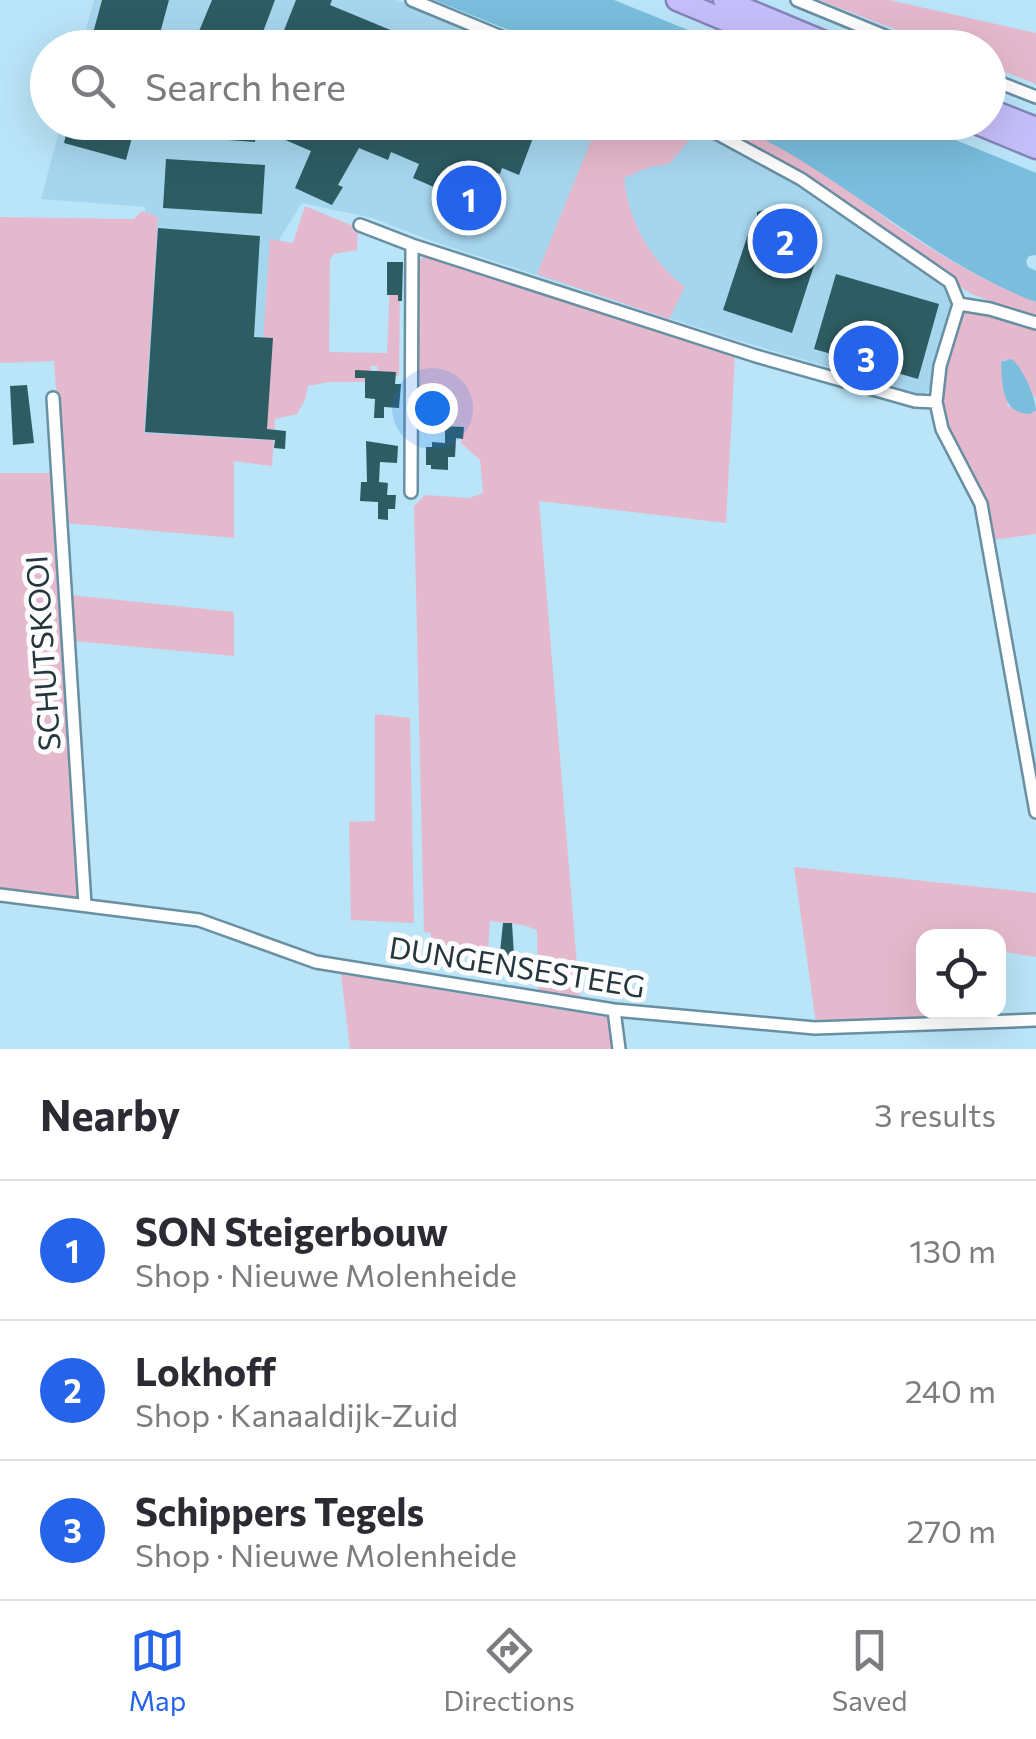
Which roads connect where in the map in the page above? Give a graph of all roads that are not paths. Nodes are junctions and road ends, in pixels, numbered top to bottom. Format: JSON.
{"nodes":[{"id":1,"x":412,"y":0,"type":"edge"},
{"id":2,"x":677,"y":0,"type":"edge"},
{"id":3,"x":724,"y":0,"type":"edge"},
{"id":4,"x":797,"y":0,"type":"edge"},
{"id":5,"x":484,"y":30,"type":"edge"},
{"id":6,"x":749,"y":30,"type":"edge"},
{"id":7,"x":796,"y":30,"type":"edge"},
{"id":8,"x":870,"y":30,"type":"edge"},
{"id":9,"x":1006,"y":85,"type":"edge"},
{"id":10,"x":1036,"y":97,"type":"edge"},
{"id":11,"x":1006,"y":116,"type":"edge"},
{"id":12,"x":1036,"y":128,"type":"edge"},
{"id":13,"x":1006,"y":136,"type":"edge"},
{"id":14,"x":729,"y":140,"type":"edge"},
{"id":15,"x":1036,"y":148,"type":"edge"},
{"id":16,"x":360,"y":225,"type":"dead end"},
{"id":17,"x":412,"y":245,"type":"junction"},
{"id":18,"x":959,"y":304,"type":"junction"},
{"id":19,"x":1036,"y":323,"type":"edge"},
{"id":20,"x":53,"y":398,"type":"dead end"},
{"id":21,"x":936,"y":402,"type":"junction"},
{"id":22,"x":412,"y":492,"type":"dead end"},
{"id":23,"x":1036,"y":812,"type":"edge"},
{"id":24,"x":0,"y":895,"type":"edge"},
{"id":25,"x":85,"y":905,"type":"junction"},
{"id":26,"x":614,"y":1010,"type":"junction"},
{"id":27,"x":1036,"y":1020,"type":"edge"},
{"id":28,"x":619,"y":1049,"type":"edge"}],
"edges":[{"from":1,"to":5,"type":"street"},
{"from":2,"to":6,"type":"highway"},
{"from":3,"to":7,"type":"highway"},
{"from":4,"to":8,"type":"street"},
{"from":9,"to":10,"type":"street"},
{"from":11,"to":12,"type":"highway"},
{"from":13,"to":15,"type":"highway"},
{"from":14,"to":18,"type":"street"},
{"from":16,"to":17,"type":"street"},
{"from":17,"to":21,"type":"street"},
{"from":17,"to":22,"type":"street"},
{"from":18,"to":19,"type":"street"},
{"from":18,"to":21,"type":"street"},
{"from":20,"to":25,"type":"street","name":"SCHUTSKOOI"},
{"from":21,"to":23,"type":"street"},
{"from":24,"to":25,"type":"street","name":"DUNGENSESTEEG"},
{"from":25,"to":26,"type":"street","name":"DUNGENSESTEEG"},
{"from":26,"to":27,"type":"street","name":"DUNGENSESTEEG"},
{"from":26,"to":28,"type":"street"}]}
